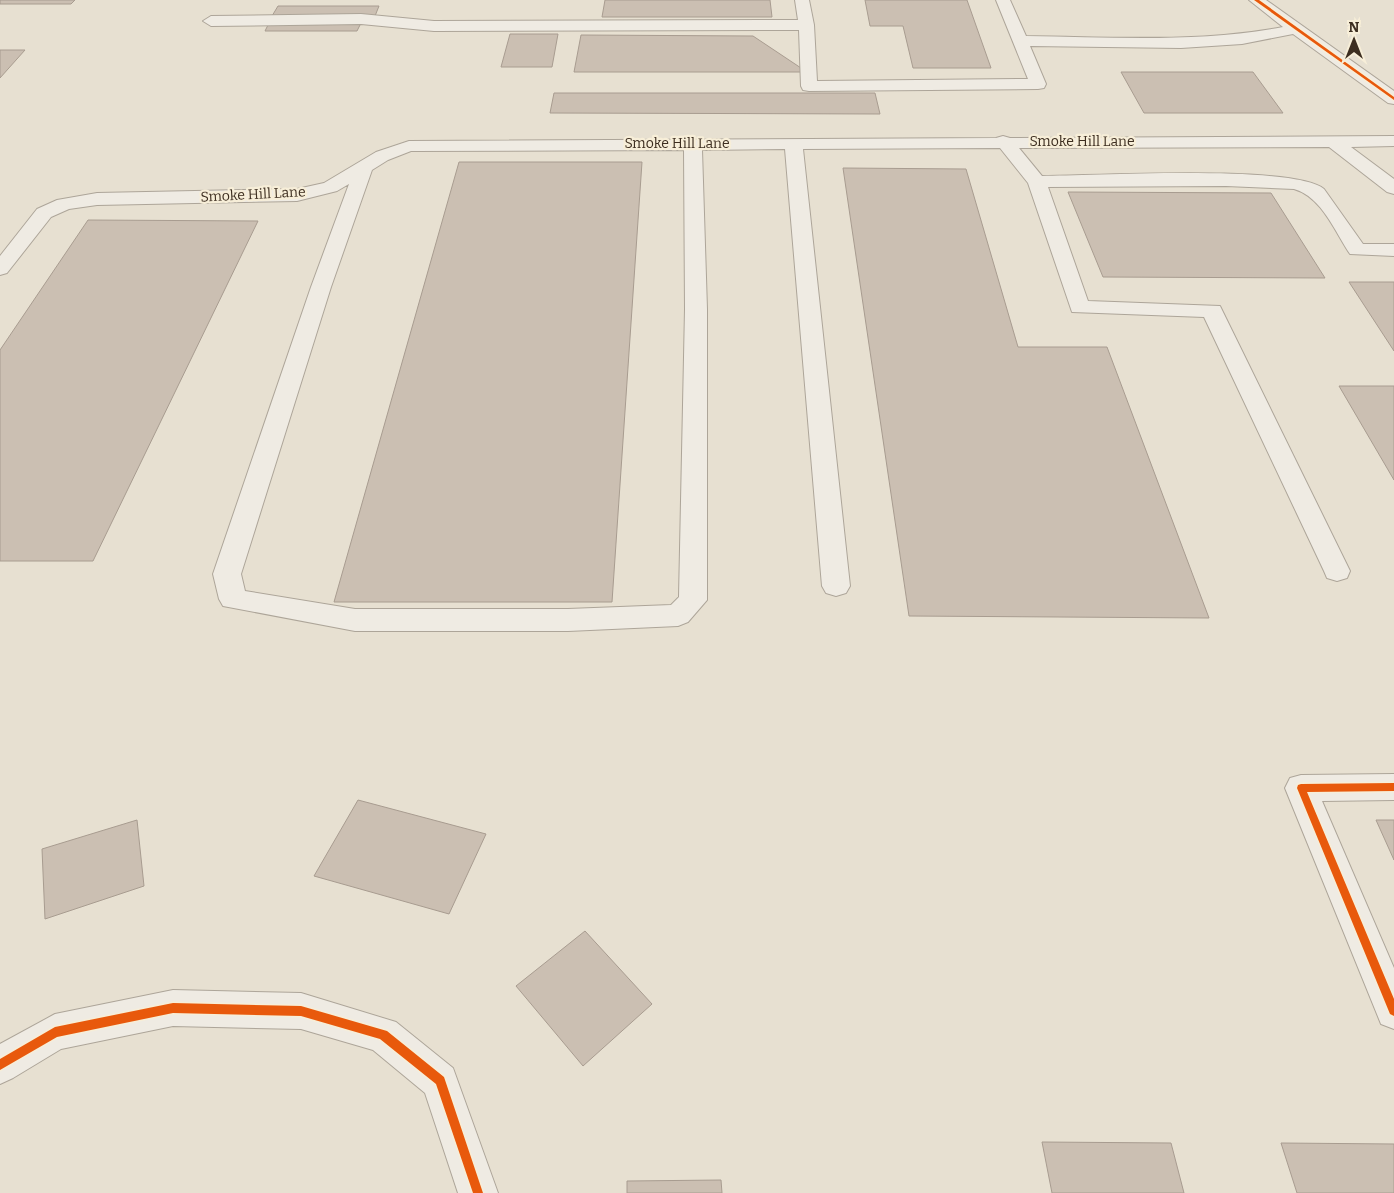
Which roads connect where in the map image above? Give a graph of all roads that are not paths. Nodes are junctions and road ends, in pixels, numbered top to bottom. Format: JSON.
{"nodes":[{"id":1,"x":802,"y":0,"type":"edge"},
{"id":2,"x":1003,"y":0,"type":"edge"},
{"id":3,"x":1256,"y":0,"type":"edge"},
{"id":4,"x":211,"y":22,"type":"dead end"},
{"id":5,"x":806,"y":25,"type":"junction"},
{"id":6,"x":1296,"y":29,"type":"junction"},
{"id":7,"x":1022,"y":41,"type":"junction"},
{"id":8,"x":1394,"y":98,"type":"edge"},
{"id":9,"x":1003,"y":141,"type":"junction"},
{"id":10,"x":1334,"y":141,"type":"junction"},
{"id":11,"x":1394,"y":141,"type":"edge"},
{"id":12,"x":692,"y":143,"type":"junction"},
{"id":13,"x":793,"y":143,"type":"junction"},
{"id":14,"x":364,"y":167,"type":"junction"},
{"id":15,"x":1037,"y":182,"type":"junction"},
{"id":16,"x":1394,"y":188,"type":"edge"},
{"id":17,"x":1394,"y":250,"type":"edge"},
{"id":18,"x":0,"y":269,"type":"edge"},
{"id":19,"x":1337,"y":571,"type":"dead end"},
{"id":20,"x":836,"y":586,"type":"dead end"},
{"id":21,"x":1394,"y":787,"type":"edge"},
{"id":22,"x":1394,"y":1011,"type":"edge"},
{"id":23,"x":0,"y":1065,"type":"edge"},
{"id":24,"x":478,"y":1193,"type":"edge"}],
"edges":[{"from":1,"to":5,"type":"street"},
{"from":2,"to":7,"type":"street"},
{"from":3,"to":6,"type":"street"},
{"from":4,"to":5,"type":"street"},
{"from":5,"to":7,"type":"street"},
{"from":6,"to":7,"type":"street"},
{"from":6,"to":8,"type":"street"},
{"from":9,"to":10,"type":"street","name":"Smoke Hill Lane"},
{"from":9,"to":13,"type":"street","name":"Smoke Hill Lane"},
{"from":9,"to":15,"type":"street"},
{"from":10,"to":11,"type":"street","name":"Smoke Hill Lane"},
{"from":10,"to":16,"type":"street"},
{"from":12,"to":13,"type":"street","name":"Smoke Hill Lane"},
{"from":12,"to":14,"type":"street","name":"Smoke Hill Lane"},
{"from":12,"to":14,"type":"street"},
{"from":13,"to":20,"type":"street"},
{"from":14,"to":18,"type":"street","name":"Smoke Hill Lane"},
{"from":15,"to":17,"type":"street"},
{"from":15,"to":19,"type":"street"},
{"from":21,"to":22,"type":"street"},
{"from":23,"to":24,"type":"street"}]}
